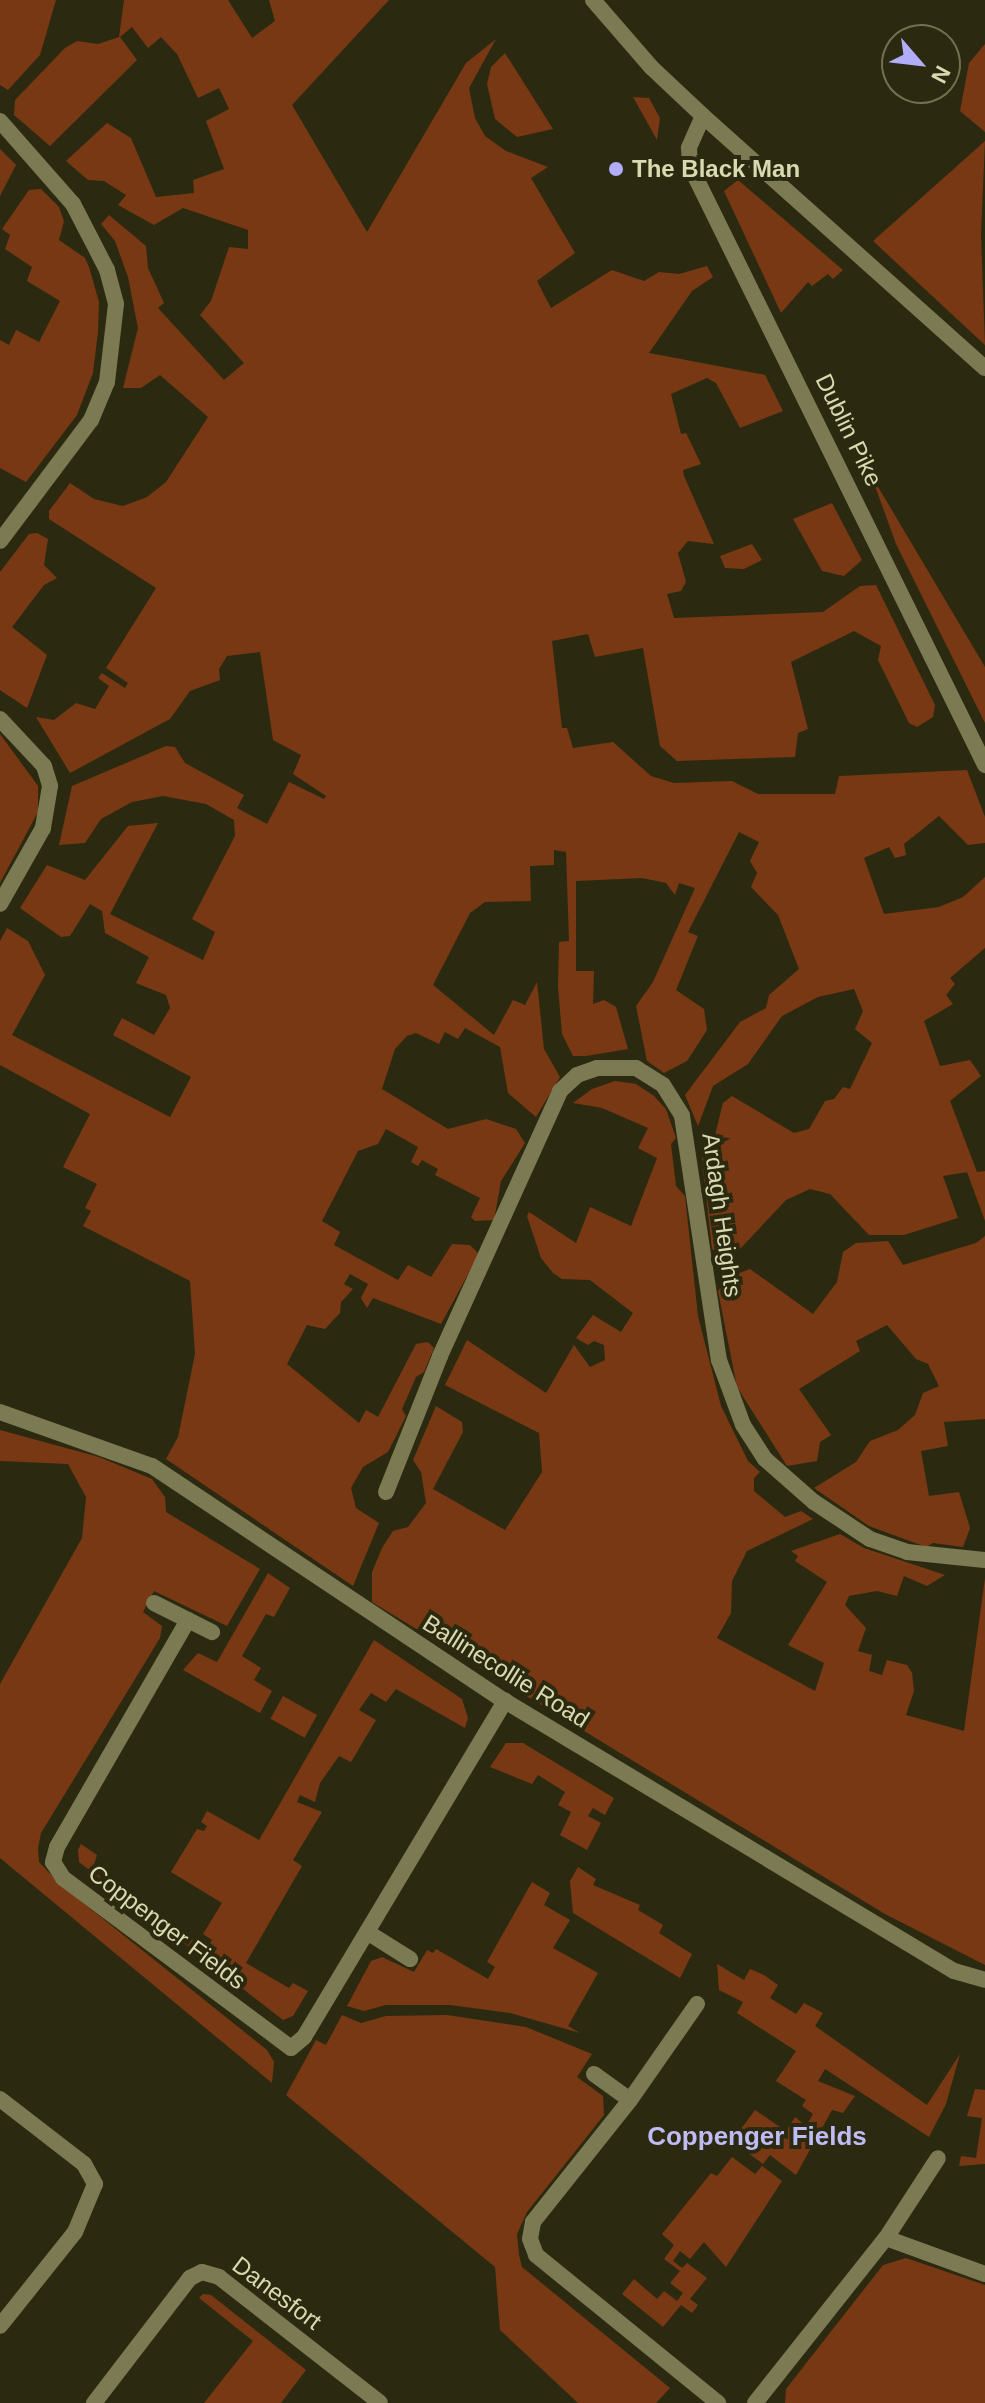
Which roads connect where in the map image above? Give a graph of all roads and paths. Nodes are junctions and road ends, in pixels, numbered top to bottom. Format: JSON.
{"nodes":[{"id":1,"x":593,"y":0,"type":"edge"},
{"id":2,"x":703,"y":116,"type":"junction"},
{"id":3,"x":0,"y":121,"type":"edge"},
{"id":4,"x":985,"y":368,"type":"edge"},
{"id":5,"x":0,"y":541,"type":"edge"},
{"id":6,"x":0,"y":719,"type":"edge"},
{"id":7,"x":985,"y":765,"type":"edge"},
{"id":8,"x":0,"y":904,"type":"edge"},
{"id":9,"x":0,"y":1412,"type":"edge"},
{"id":10,"x":386,"y":1492,"type":"dead end"},
{"id":11,"x":985,"y":1560,"type":"edge"},
{"id":12,"x":154,"y":1603,"type":"dead end"},
{"id":13,"x":188,"y":1620,"type":"junction"},
{"id":14,"x":212,"y":1632,"type":"dead end"},
{"id":15,"x":505,"y":1701,"type":"junction"},
{"id":16,"x":367,"y":1932,"type":"junction"},
{"id":17,"x":410,"y":1959,"type":"dead end"},
{"id":18,"x":985,"y":1980,"type":"edge"},
{"id":19,"x":697,"y":2004,"type":"dead end"},
{"id":20,"x":594,"y":2074,"type":"dead end"},
{"id":21,"x":0,"y":2099,"type":"edge"},
{"id":22,"x":630,"y":2100,"type":"junction"},
{"id":23,"x":938,"y":2158,"type":"dead end"},
{"id":24,"x":886,"y":2238,"type":"junction"},
{"id":25,"x":985,"y":2274,"type":"edge"},
{"id":26,"x":0,"y":2326,"type":"edge"},
{"id":27,"x":94,"y":2403,"type":"edge"},
{"id":28,"x":380,"y":2403,"type":"edge"},
{"id":29,"x":718,"y":2403,"type":"edge"},
{"id":30,"x":755,"y":2403,"type":"edge"}],
"edges":[{"from":1,"to":2,"type":"street"},
{"from":2,"to":4,"type":"street"},
{"from":2,"to":7,"type":"street","name":"Dublin Pike"},
{"from":3,"to":5,"type":"street"},
{"from":6,"to":8,"type":"street"},
{"from":9,"to":15,"type":"street","name":"Ballinecollie Road"},
{"from":10,"to":11,"type":"street","name":"Ardagh Heights"},
{"from":12,"to":13,"type":"street"},
{"from":13,"to":14,"type":"street"},
{"from":13,"to":16,"type":"street","name":"Coppenger Fields"},
{"from":15,"to":16,"type":"street","name":"Coppenger Fields"},
{"from":15,"to":18,"type":"street","name":"Ballinecollie Road"},
{"from":16,"to":17,"type":"street"},
{"from":19,"to":22,"type":"street"},
{"from":20,"to":22,"type":"street"},
{"from":21,"to":26,"type":"street"},
{"from":22,"to":29,"type":"street"},
{"from":23,"to":24,"type":"street"},
{"from":24,"to":25,"type":"street"},
{"from":24,"to":30,"type":"street"},
{"from":27,"to":28,"type":"street","name":"Danesfort"}]}
